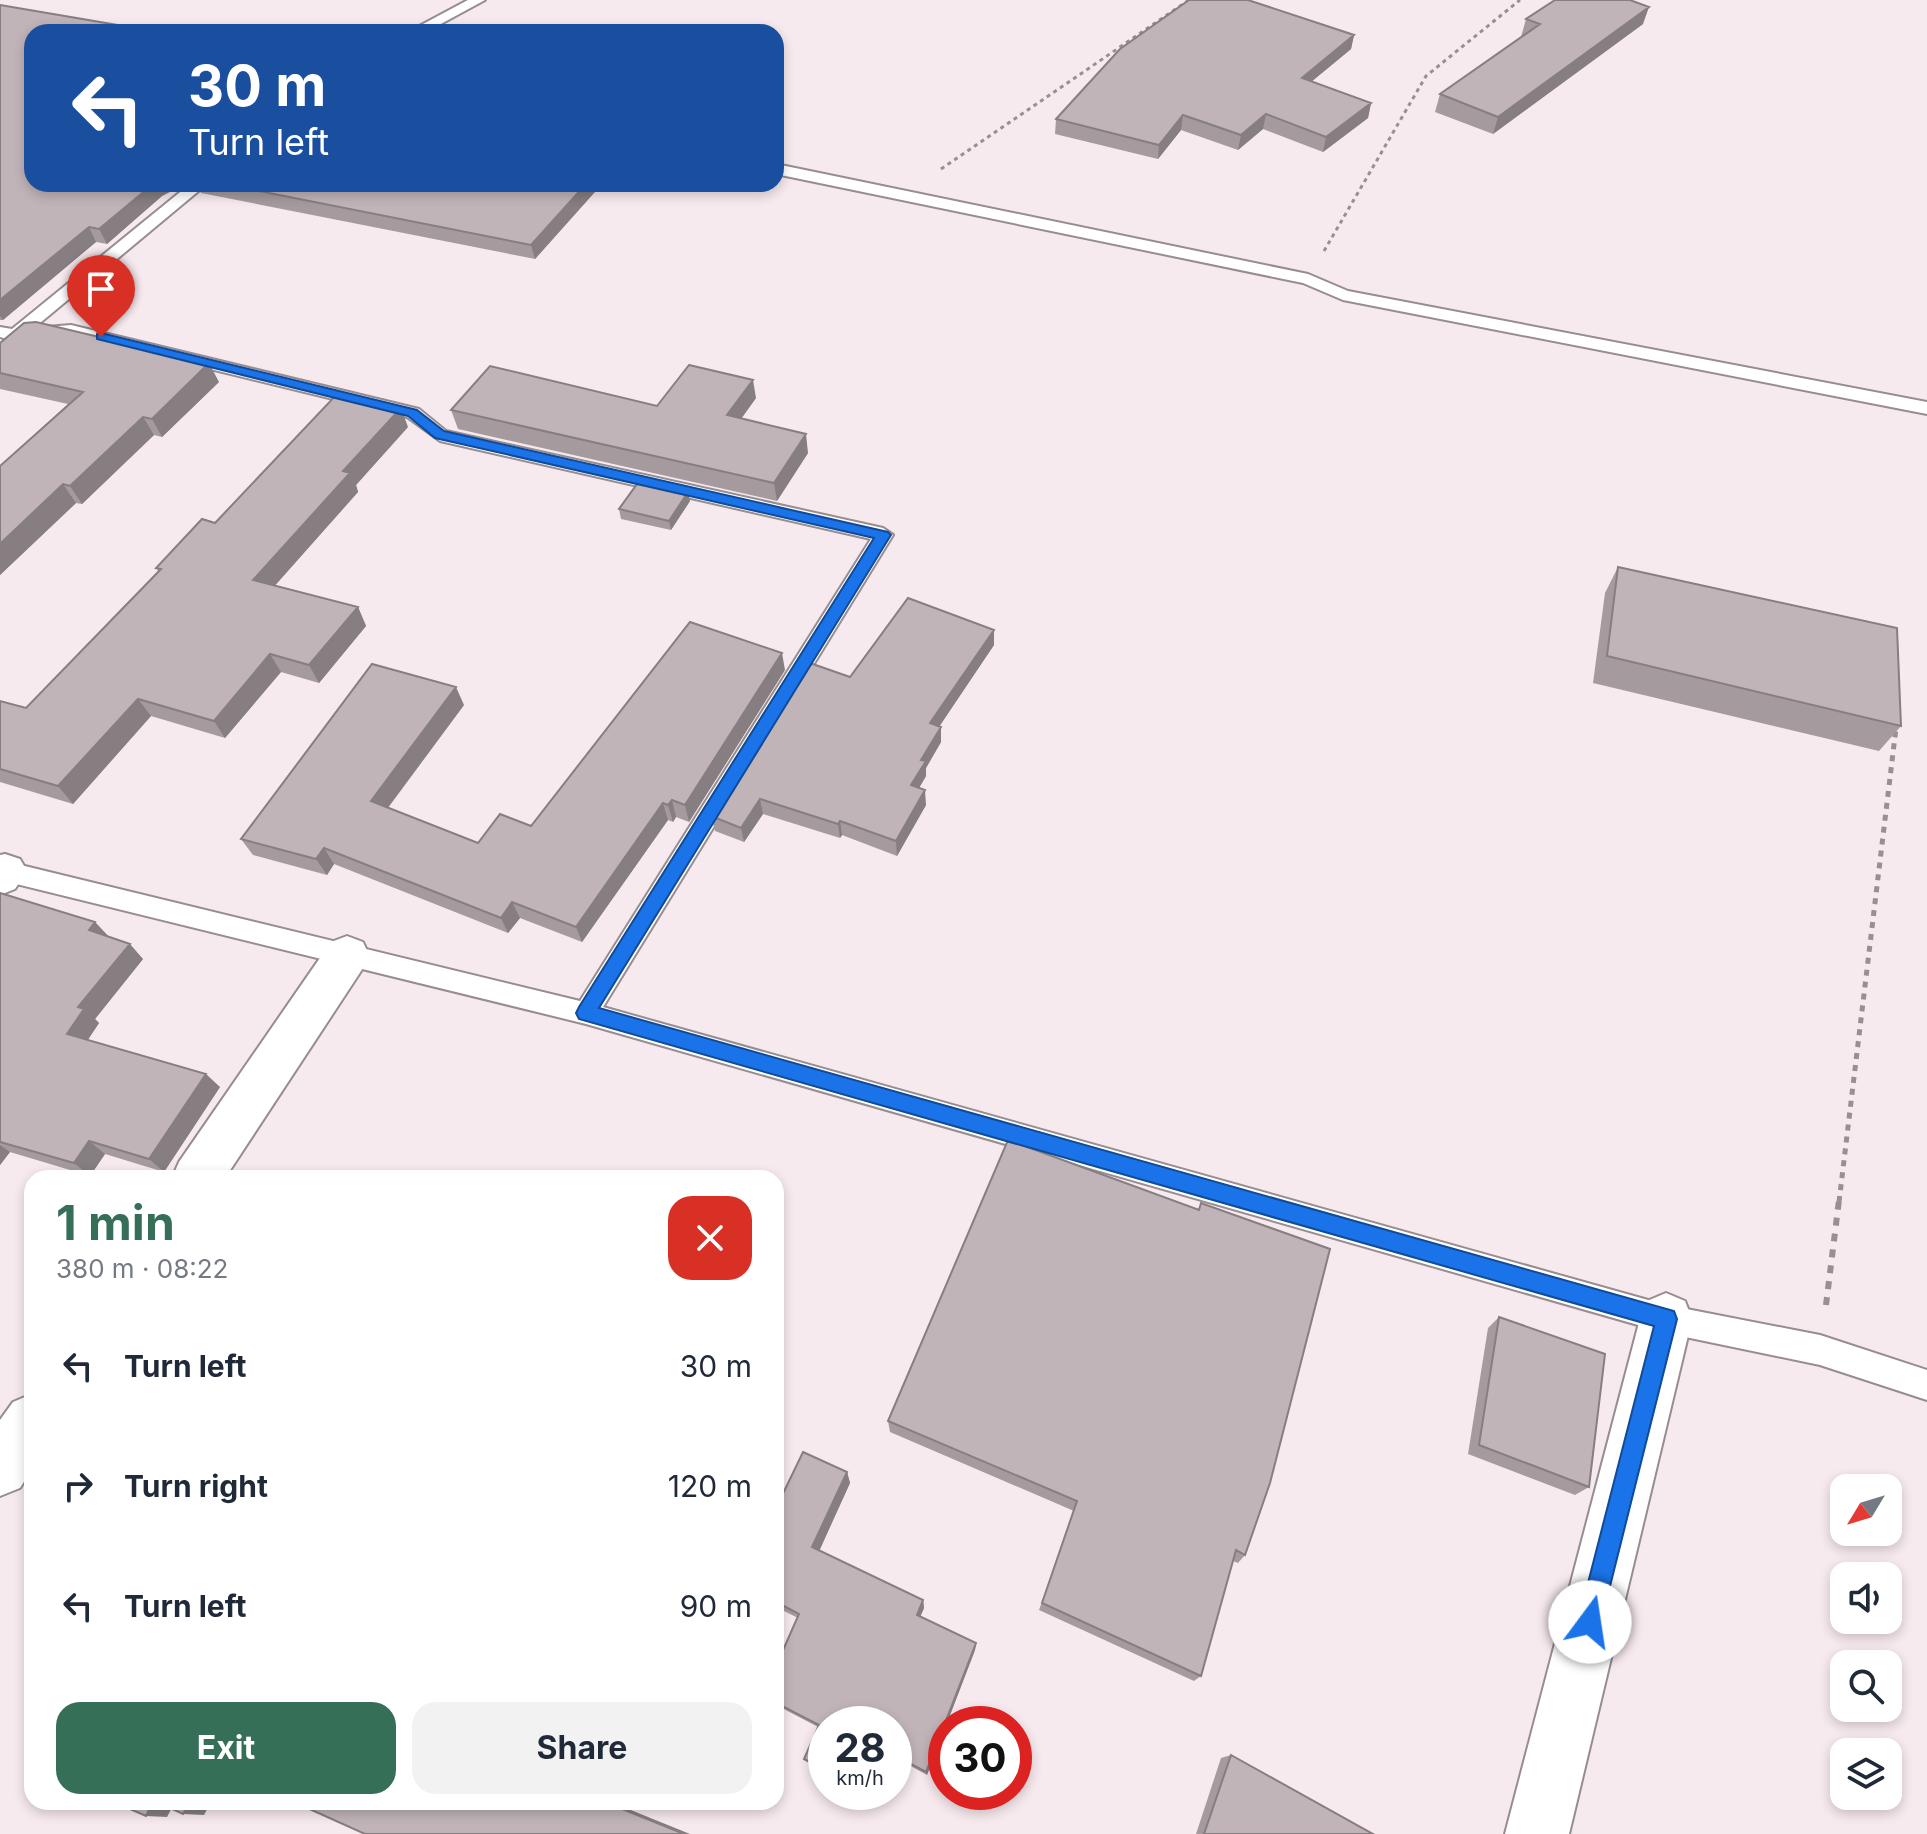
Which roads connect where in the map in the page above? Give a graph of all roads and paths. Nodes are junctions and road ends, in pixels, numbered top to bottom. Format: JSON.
{"nodes":[{"id":1,"x":478,"y":0,"type":"edge"},
{"id":2,"x":1189,"y":0,"type":"edge"},
{"id":3,"x":1520,"y":0,"type":"edge"},
{"id":4,"x":431,"y":24,"type":"edge"},
{"id":5,"x":784,"y":171,"type":"edge"},
{"id":6,"x":189,"y":192,"type":"edge"},
{"id":7,"x":900,"y":196,"type":"junction"},
{"id":8,"x":1308,"y":279,"type":"junction"},
{"id":9,"x":5,"y":339,"type":"edge"},
{"id":10,"x":1927,"y":408,"type":"edge"},
{"id":11,"x":1898,"y":716,"type":"edge"},
{"id":12,"x":2,"y":873,"type":"edge"},
{"id":13,"x":347,"y":955,"type":"junction"},
{"id":14,"x":586,"y":1013,"type":"junction"},
{"id":15,"x":202,"y":1170,"type":"edge"},
{"id":16,"x":1666,"y":1319,"type":"junction"},
{"id":17,"x":1820,"y":1350,"type":"junction"},
{"id":18,"x":1927,"y":1385,"type":"edge"},
{"id":19,"x":24,"y":1433,"type":"edge"},
{"id":20,"x":0,"y":1468,"type":"edge"},
{"id":21,"x":1537,"y":1834,"type":"edge"}],
"edges":[{"from":1,"to":4,"type":"lane"},
{"from":2,"to":7,"type":"path"},
{"from":3,"to":8,"type":"path"},
{"from":5,"to":7,"type":"lane"},
{"from":6,"to":9,"type":"lane"},
{"from":7,"to":8,"type":"lane"},
{"from":8,"to":10,"type":"lane"},
{"from":9,"to":14,"type":"lane"},
{"from":11,"to":17,"type":"path"},
{"from":12,"to":13,"type":"lane"},
{"from":13,"to":14,"type":"lane"},
{"from":13,"to":15,"type":"street"},
{"from":14,"to":16,"type":"lane"},
{"from":16,"to":17,"type":"lane"},
{"from":16,"to":21,"type":"street"},
{"from":17,"to":18,"type":"lane"},
{"from":19,"to":20,"type":"street"}]}
